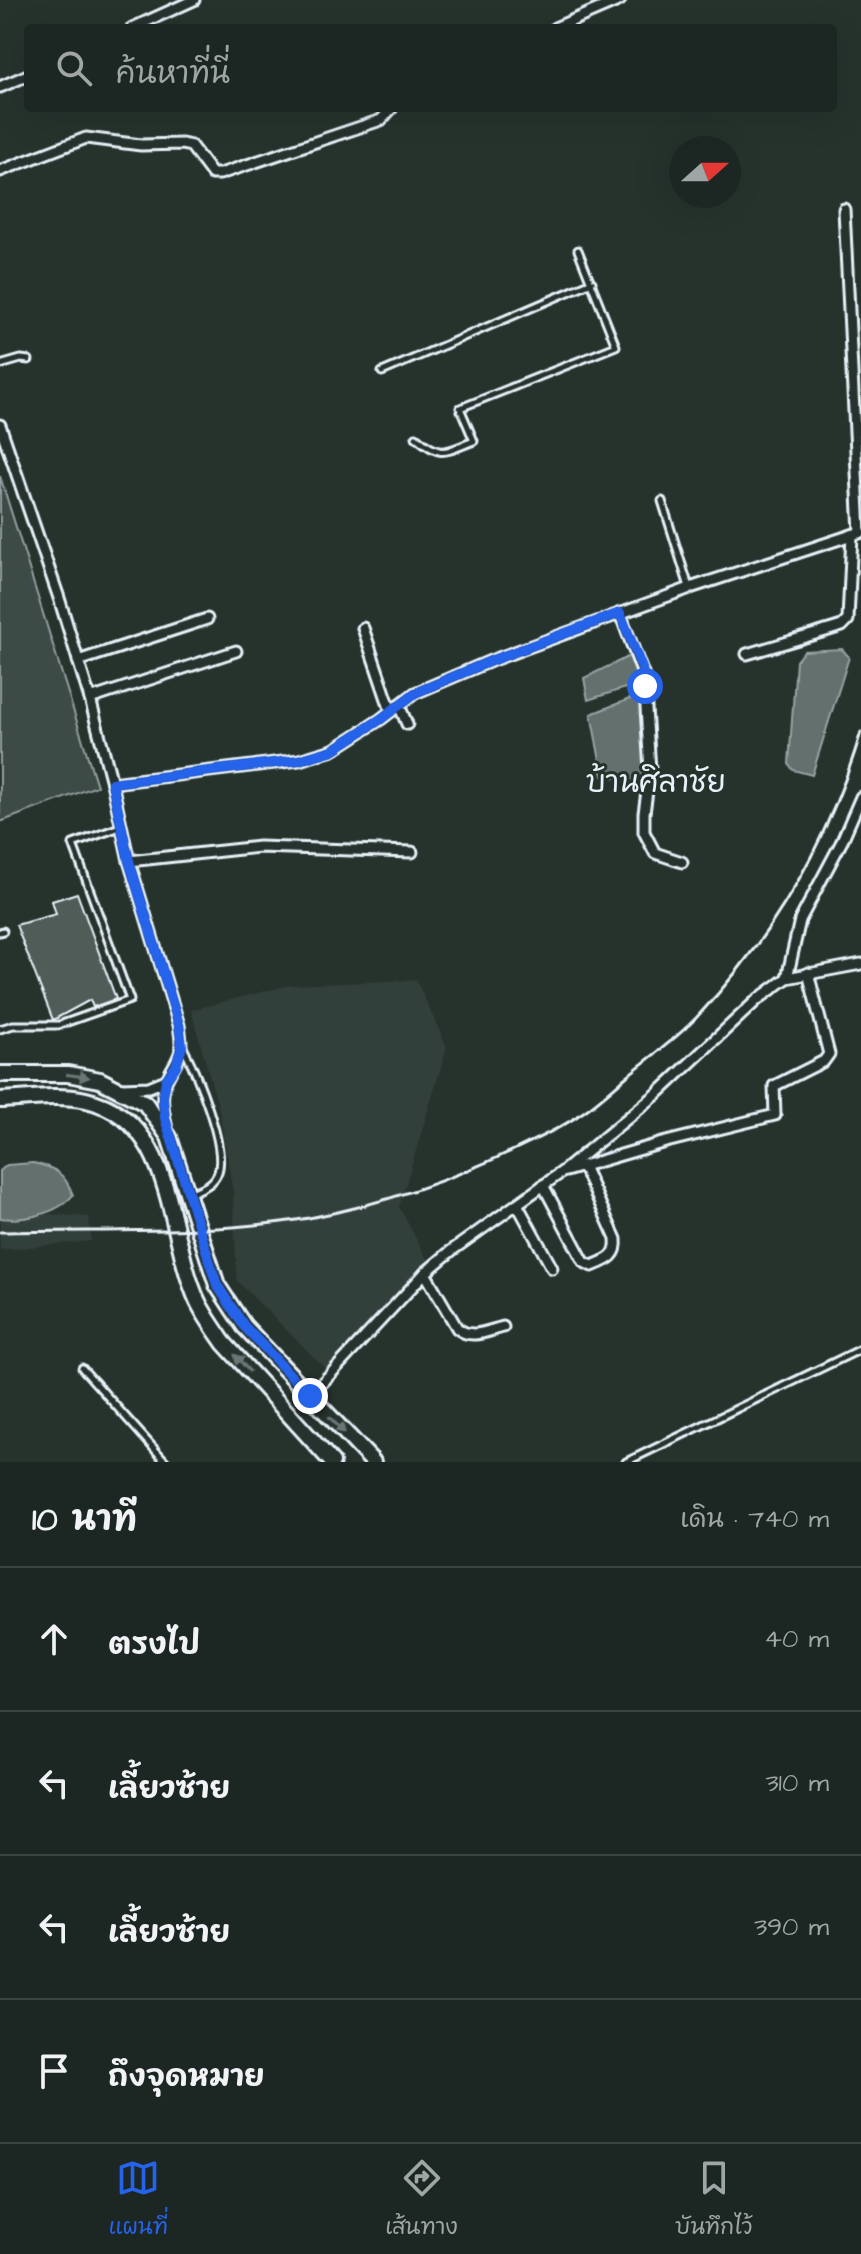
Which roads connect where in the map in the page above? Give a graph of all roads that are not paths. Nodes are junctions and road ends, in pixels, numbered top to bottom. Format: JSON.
{"nodes":[{"id":1,"x":194,"y":0,"type":"edge"},
{"id":2,"x":620,"y":0,"type":"edge"},
{"id":3,"x":141,"y":24,"type":"edge"},
{"id":4,"x":564,"y":24,"type":"edge"},
{"id":5,"x":24,"y":77,"type":"edge"},
{"id":6,"x":0,"y":87,"type":"edge"},
{"id":7,"x":388,"y":112,"type":"edge"},
{"id":8,"x":0,"y":171,"type":"edge"},
{"id":9,"x":844,"y":209,"type":"dead end"},
{"id":10,"x":578,"y":250,"type":"dead end"},
{"id":11,"x":592,"y":282,"type":"junction"},
{"id":12,"x":29,"y":360,"type":"dead end"},
{"id":13,"x":0,"y":365,"type":"edge"},
{"id":14,"x":382,"y":372,"type":"dead end"},
{"id":15,"x":0,"y":425,"type":"edge"},
{"id":16,"x":416,"y":437,"type":"dead end"},
{"id":17,"x":662,"y":501,"type":"dead end"},
{"id":18,"x":857,"y":533,"type":"edge"},
{"id":19,"x":690,"y":588,"type":"junction"},
{"id":20,"x":620,"y":613,"type":"junction"},
{"id":21,"x":207,"y":619,"type":"dead end"},
{"id":22,"x":363,"y":628,"type":"dead end"},
{"id":23,"x":236,"y":651,"type":"dead end"},
{"id":24,"x":747,"y":654,"type":"dead end"},
{"id":25,"x":78,"y":661,"type":"junction"},
{"id":26,"x":90,"y":699,"type":"junction"},
{"id":27,"x":395,"y":708,"type":"junction"},
{"id":28,"x":407,"y":724,"type":"dead end"},
{"id":29,"x":112,"y":783,"type":"junction"},
{"id":30,"x":861,"y":797,"type":"edge"},
{"id":31,"x":121,"y":826,"type":"junction"},
{"id":32,"x":412,"y":852,"type":"dead end"},
{"id":33,"x":129,"y":861,"type":"junction"},
{"id":34,"x":682,"y":862,"type":"dead end"},
{"id":35,"x":861,"y":964,"type":"edge"},
{"id":36,"x":808,"y":973,"type":"junction"},
{"id":37,"x":787,"y":978,"type":"junction"},
{"id":38,"x":0,"y":1029,"type":"edge"},
{"id":39,"x":182,"y":1046,"type":"junction"},
{"id":40,"x":0,"y":1074,"type":"edge"},
{"id":41,"x":166,"y":1080,"type":"junction"},
{"id":42,"x":121,"y":1088,"type":"junction"},
{"id":43,"x":0,"y":1100,"type":"edge"},
{"id":44,"x":169,"y":1137,"type":"junction"},
{"id":45,"x":583,"y":1166,"type":"junction"},
{"id":46,"x":562,"y":1172,"type":"junction"},
{"id":47,"x":543,"y":1185,"type":"junction"},
{"id":48,"x":189,"y":1194,"type":"junction"},
{"id":49,"x":517,"y":1204,"type":"junction"},
{"id":50,"x":552,"y":1268,"type":"dead end"},
{"id":51,"x":425,"y":1273,"type":"junction"},
{"id":52,"x":503,"y":1327,"type":"dead end"},
{"id":53,"x":861,"y":1349,"type":"edge"},
{"id":54,"x":82,"y":1368,"type":"dead end"},
{"id":55,"x":310,"y":1396,"type":"junction"},
{"id":56,"x":166,"y":1462,"type":"edge"},
{"id":57,"x":332,"y":1462,"type":"edge"},
{"id":58,"x":373,"y":1462,"type":"edge"},
{"id":59,"x":626,"y":1462,"type":"edge"}],
"edges":[{"from":1,"to":3,"type":"street"},
{"from":2,"to":4,"type":"street"},
{"from":5,"to":6,"type":"street"},
{"from":7,"to":8,"type":"street"},
{"from":9,"to":18,"type":"street"},
{"from":10,"to":11,"type":"lane"},
{"from":11,"to":14,"type":"lane"},
{"from":11,"to":16,"type":"lane"},
{"from":12,"to":13,"type":"lane"},
{"from":15,"to":25,"type":"street"},
{"from":17,"to":19,"type":"lane"},
{"from":18,"to":19,"type":"street"},
{"from":18,"to":24,"type":"street"},
{"from":19,"to":20,"type":"street"},
{"from":20,"to":27,"type":"street"},
{"from":20,"to":34,"type":"street"},
{"from":21,"to":25,"type":"street"},
{"from":22,"to":27,"type":"street"},
{"from":23,"to":26,"type":"street"},
{"from":25,"to":26,"type":"street"},
{"from":26,"to":29,"type":"street"},
{"from":27,"to":28,"type":"street"},
{"from":27,"to":29,"type":"street"},
{"from":29,"to":31,"type":"street"},
{"from":30,"to":37,"type":"street"},
{"from":31,"to":33,"type":"street"},
{"from":31,"to":38,"type":"lane"},
{"from":32,"to":33,"type":"street"},
{"from":33,"to":39,"type":"street"},
{"from":35,"to":36,"type":"street"},
{"from":36,"to":37,"type":"street"},
{"from":36,"to":45,"type":"street"},
{"from":37,"to":46,"type":"street"},
{"from":39,"to":41,"type":"street"},
{"from":39,"to":48,"type":"lane"},
{"from":40,"to":42,"type":"main road","one_way":true},
{"from":41,"to":42,"type":"street"},
{"from":41,"to":44,"type":"street"},
{"from":42,"to":44,"type":"main road"},
{"from":57,"to":43,"type":"main road","one_way":true},
{"from":44,"to":48,"type":"main road"},
{"from":45,"to":46,"type":"street"},
{"from":45,"to":47,"type":"street"},
{"from":46,"to":47,"type":"street"},
{"from":47,"to":49,"type":"street"},
{"from":48,"to":55,"type":"main road"},
{"from":49,"to":50,"type":"street"},
{"from":49,"to":51,"type":"street"},
{"from":51,"to":52,"type":"street"},
{"from":51,"to":55,"type":"street"},
{"from":53,"to":59,"type":"lane"},
{"from":54,"to":56,"type":"lane"},
{"from":55,"to":58,"type":"main road","one_way":true}]}
